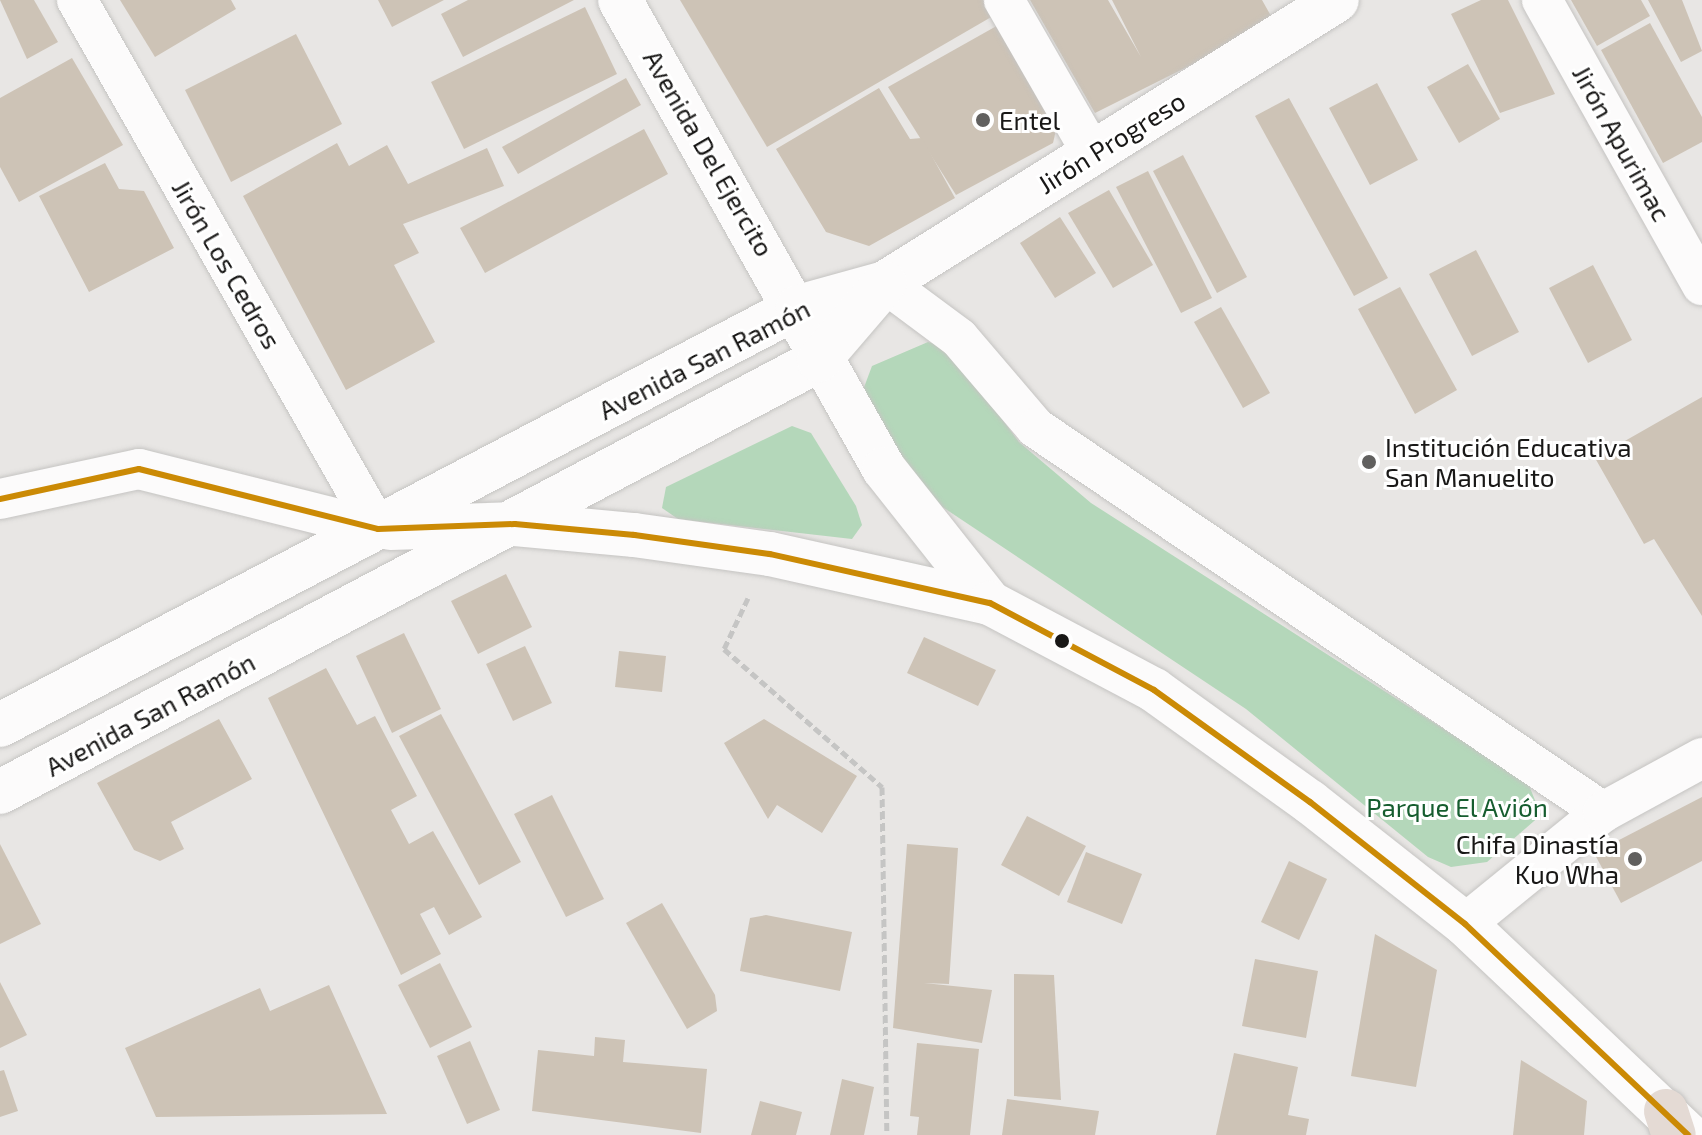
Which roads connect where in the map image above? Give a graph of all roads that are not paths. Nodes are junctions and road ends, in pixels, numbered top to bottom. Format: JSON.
{"nodes":[{"id":1,"x":77,"y":0,"type":"edge"},
{"id":2,"x":620,"y":0,"type":"edge"},
{"id":3,"x":1004,"y":0,"type":"edge"},
{"id":4,"x":1337,"y":0,"type":"edge"},
{"id":5,"x":1542,"y":0,"type":"edge"},
{"id":6,"x":1092,"y":153,"type":"junction"},
{"id":7,"x":885,"y":283,"type":"junction"},
{"id":8,"x":1702,"y":285,"type":"edge"},
{"id":9,"x":798,"y":307,"type":"junction"},
{"id":10,"x":819,"y":360,"type":"junction"},
{"id":11,"x":0,"y":499,"type":"edge"},
{"id":12,"x":515,"y":524,"type":"junction"},
{"id":13,"x":378,"y":529,"type":"junction"},
{"id":14,"x":990,"y":603,"type":"junction"},
{"id":15,"x":0,"y":725,"type":"edge"},
{"id":16,"x":1702,"y":758,"type":"edge"},
{"id":17,"x":0,"y":792,"type":"edge"},
{"id":18,"x":1603,"y":812,"type":"junction"},
{"id":19,"x":1465,"y":924,"type":"junction"},
{"id":20,"x":1676,"y":1127,"type":"edge"}],
"edges":[{"from":1,"to":13,"type":"street","name":"Jirón Los Cedros"},
{"from":2,"to":9,"type":"street","name":"Avenida Del Ejercito"},
{"from":3,"to":6,"type":"street"},
{"from":4,"to":6,"type":"street","name":"Jirón Progreso"},
{"from":5,"to":8,"type":"street","name":"Jirón Apurimac"},
{"from":6,"to":7,"type":"street","name":"Jirón Progreso"},
{"from":7,"to":9,"type":"street","name":"Avenida San Ramón"},
{"from":7,"to":10,"type":"street","name":"Avenida San Ramón"},
{"from":7,"to":18,"type":"street"},
{"from":9,"to":10,"type":"street","name":"Avenida Del Ejercito"},
{"from":9,"to":13,"type":"street","name":"Avenida San Ramón"},
{"from":10,"to":12,"type":"street","name":"Avenida San Ramón"},
{"from":10,"to":14,"type":"street","name":"Avenida Del Ejercito"},
{"from":11,"to":13,"type":"street"},
{"from":12,"to":13,"type":"street"},
{"from":12,"to":14,"type":"street"},
{"from":12,"to":17,"type":"street","name":"Avenida San Ramón"},
{"from":13,"to":15,"type":"street","name":"Avenida San Ramón"},
{"from":14,"to":19,"type":"street"},
{"from":16,"to":18,"type":"street"},
{"from":18,"to":19,"type":"street"},
{"from":19,"to":20,"type":"street"}]}
